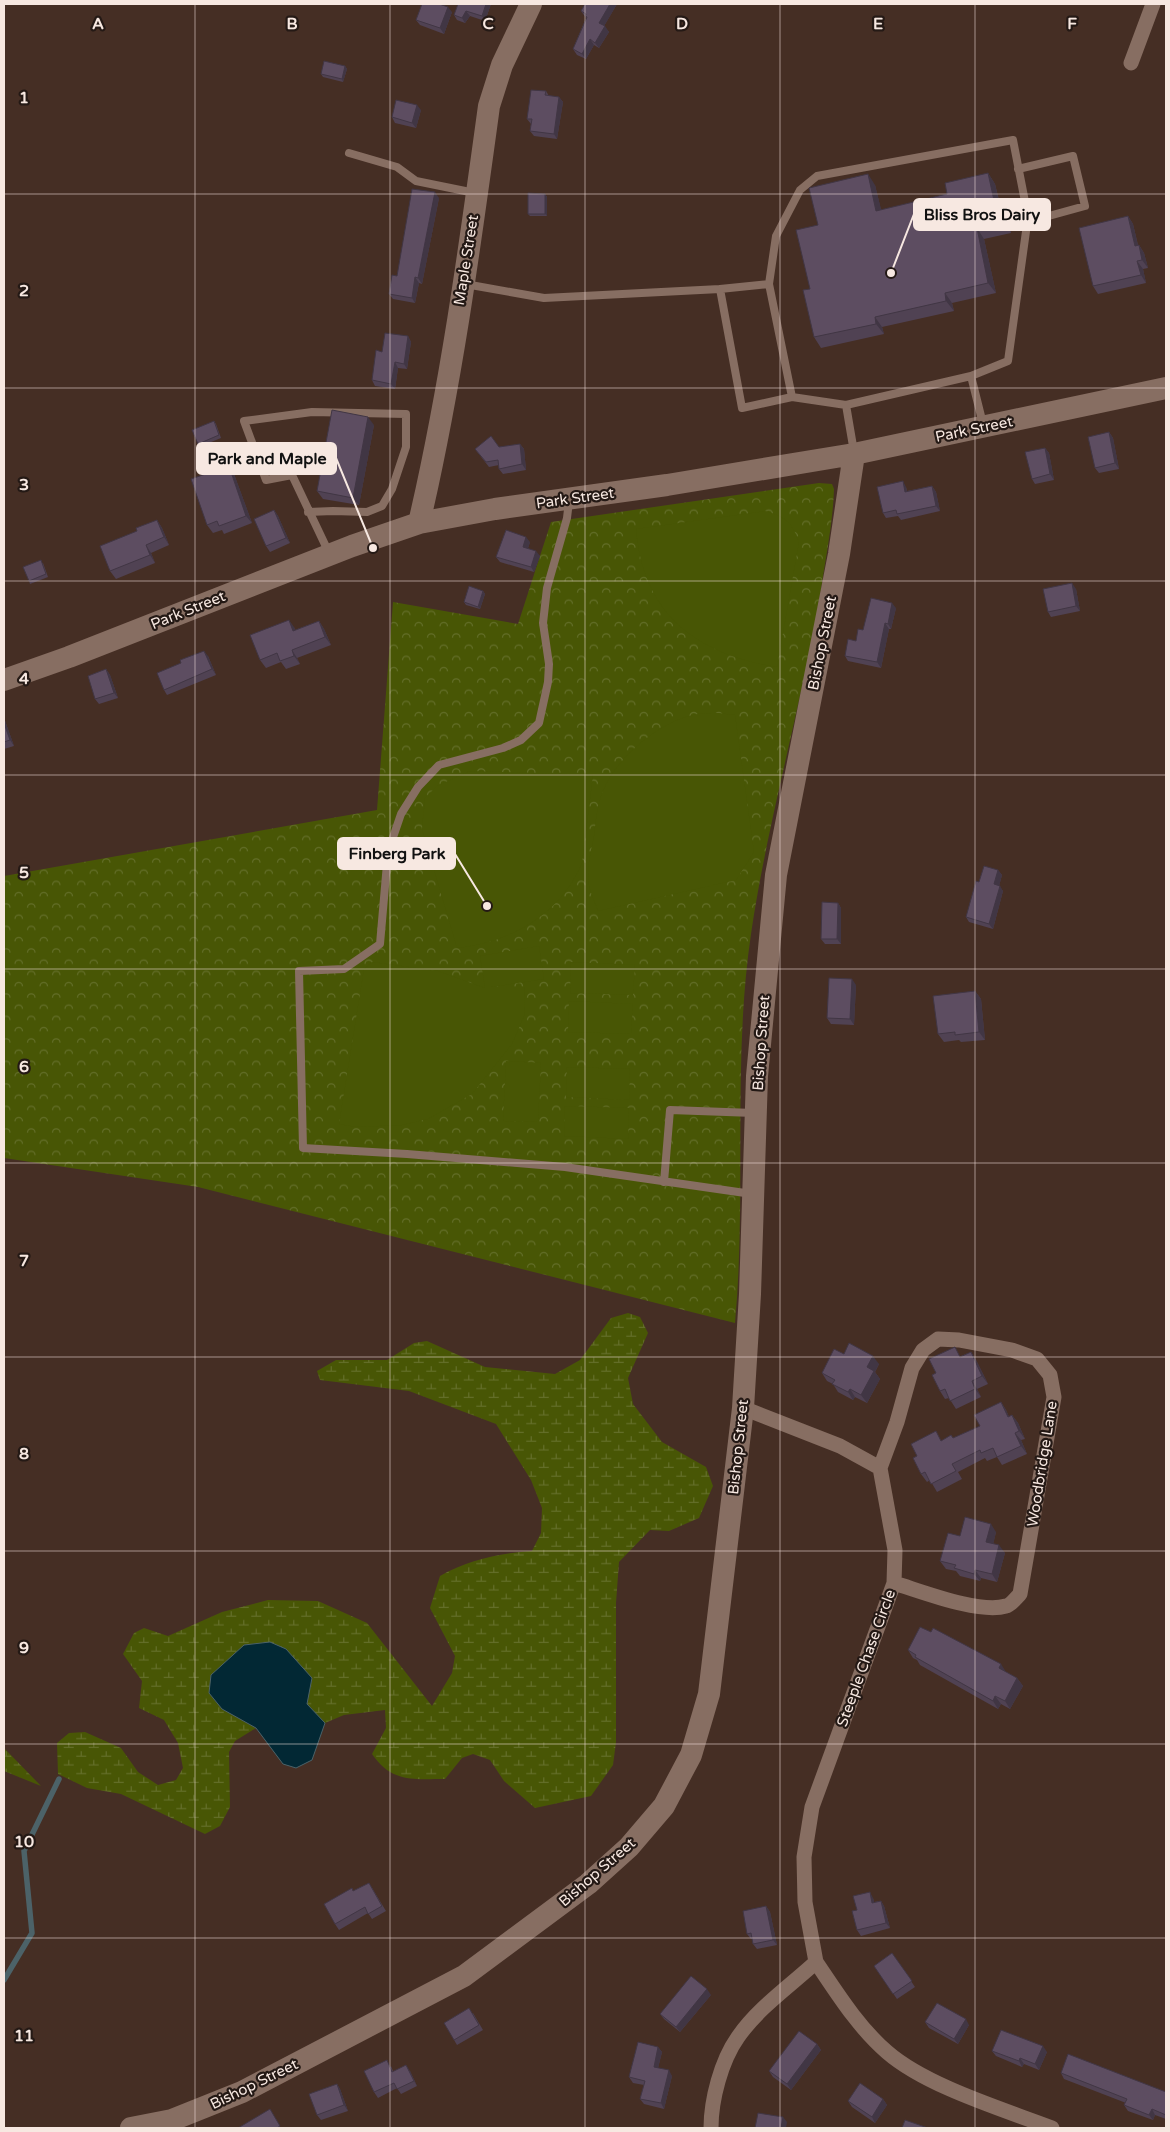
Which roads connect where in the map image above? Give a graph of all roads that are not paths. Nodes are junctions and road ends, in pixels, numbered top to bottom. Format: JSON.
{"nodes":[{"id":1,"x":531,"y":4,"type":"edge"},
{"id":2,"x":1153,"y":4,"type":"edge"},
{"id":3,"x":1130,"y":62,"type":"dead end"},
{"id":4,"x":349,"y":153,"type":"dead end"},
{"id":5,"x":1018,"y":169,"type":"junction"},
{"id":6,"x":477,"y":193,"type":"junction"},
{"id":7,"x":1027,"y":222,"type":"junction"},
{"id":8,"x":463,"y":284,"type":"junction"},
{"id":9,"x":769,"y":284,"type":"junction"},
{"id":10,"x":720,"y":289,"type":"junction"},
{"id":11,"x":971,"y":376,"type":"junction"},
{"id":12,"x":1166,"y":388,"type":"edge"},
{"id":13,"x":792,"y":397,"type":"junction"},
{"id":14,"x":846,"y":405,"type":"junction"},
{"id":15,"x":983,"y":426,"type":"junction"},
{"id":16,"x":854,"y":454,"type":"junction"},
{"id":17,"x":570,"y":498,"type":"junction"},
{"id":18,"x":308,"y":512,"type":"junction"},
{"id":19,"x":419,"y":523,"type":"junction"},
{"id":20,"x":330,"y":555,"type":"junction"},
{"id":21,"x":4,"y":680,"type":"edge"},
{"id":22,"x":756,"y":1113,"type":"junction"},
{"id":23,"x":664,"y":1182,"type":"junction"},
{"id":24,"x":754,"y":1194,"type":"junction"},
{"id":25,"x":743,"y":1408,"type":"junction"},
{"id":26,"x":880,"y":1468,"type":"junction"},
{"id":27,"x":894,"y":1583,"type":"junction"},
{"id":28,"x":816,"y":1962,"type":"junction"},
{"id":29,"x":131,"y":2128,"type":"edge"},
{"id":30,"x":710,"y":2128,"type":"edge"},
{"id":31,"x":1052,"y":2128,"type":"edge"}],
"edges":[{"from":1,"to":6,"type":"street","name":"Maple Street"},
{"from":2,"to":3,"type":"street"},
{"from":4,"to":6,"type":"lane"},
{"from":5,"to":7,"type":"lane"},
{"from":5,"to":7,"type":"lane"},
{"from":5,"to":9,"type":"lane"},
{"from":6,"to":8,"type":"street","name":"Maple Street"},
{"from":7,"to":11,"type":"lane"},
{"from":8,"to":10,"type":"lane"},
{"from":8,"to":19,"type":"street","name":"Maple Street"},
{"from":9,"to":10,"type":"lane"},
{"from":9,"to":13,"type":"lane"},
{"from":10,"to":13,"type":"lane"},
{"from":11,"to":14,"type":"lane"},
{"from":11,"to":15,"type":"lane"},
{"from":12,"to":15,"type":"street","name":"Park Street"},
{"from":13,"to":14,"type":"lane"},
{"from":14,"to":16,"type":"lane"},
{"from":15,"to":16,"type":"street","name":"Park Street"},
{"from":16,"to":17,"type":"street","name":"Park Street"},
{"from":16,"to":22,"type":"street","name":"Bishop Street"},
{"from":17,"to":19,"type":"street","name":"Park Street"},
{"from":17,"to":23,"type":"lane"},
{"from":18,"to":18,"type":"lane"},
{"from":18,"to":20,"type":"lane"},
{"from":19,"to":20,"type":"street","name":"Park Street"},
{"from":20,"to":21,"type":"street","name":"Park Street"},
{"from":22,"to":23,"type":"lane"},
{"from":22,"to":24,"type":"street","name":"Bishop Street"},
{"from":23,"to":24,"type":"lane"},
{"from":24,"to":25,"type":"street","name":"Bishop Street"},
{"from":25,"to":26,"type":"street"},
{"from":25,"to":29,"type":"street","name":"Bishop Street"},
{"from":26,"to":27,"type":"street","name":"Steeple Chase Circle"},
{"from":26,"to":27,"type":"street","name":"Woodbridge Lane"},
{"from":27,"to":28,"type":"street","name":"Steeple Chase Circle"},
{"from":28,"to":30,"type":"street"},
{"from":28,"to":31,"type":"street","name":"Steeple Chase Circle"}]}
